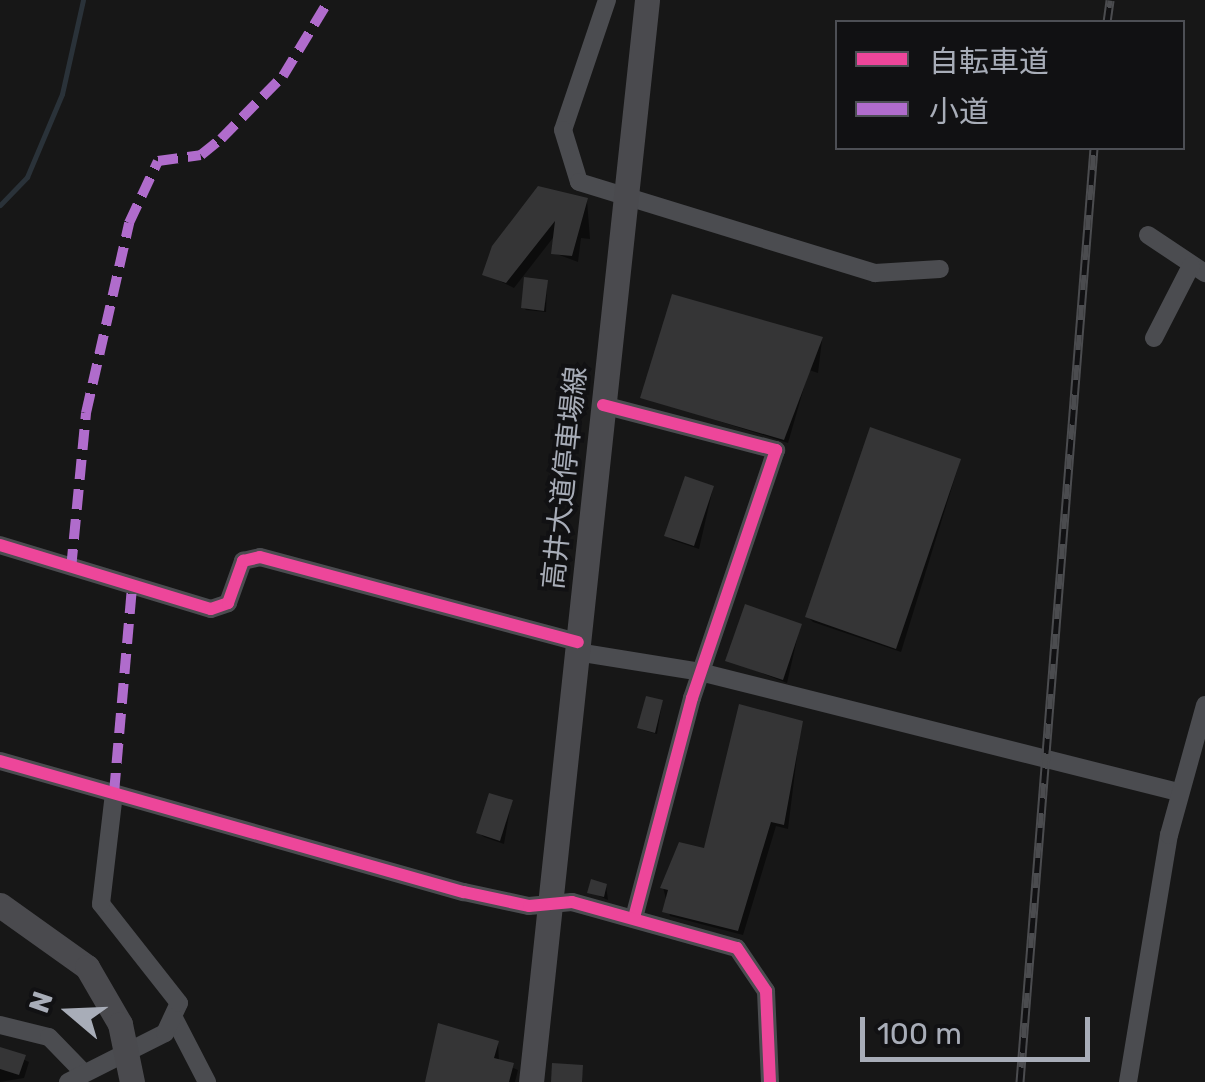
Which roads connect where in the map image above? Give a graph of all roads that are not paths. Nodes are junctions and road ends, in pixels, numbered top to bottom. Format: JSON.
{"nodes":[{"id":1,"x":608,"y":0,"type":"edge"},
{"id":2,"x":647,"y":0,"type":"edge"},
{"id":3,"x":626,"y":194,"type":"junction"},
{"id":4,"x":1148,"y":235,"type":"dead end"},
{"id":5,"x":940,"y":268,"type":"dead end"},
{"id":6,"x":1198,"y":269,"type":"edge"},
{"id":7,"x":1154,"y":338,"type":"dead end"},
{"id":8,"x":603,"y":405,"type":"junction"},
{"id":9,"x":0,"y":545,"type":"edge"},
{"id":10,"x":578,"y":647,"type":"junction"},
{"id":11,"x":700,"y":672,"type":"junction"},
{"id":12,"x":1205,"y":704,"type":"edge"},
{"id":13,"x":0,"y":761,"type":"edge"},
{"id":14,"x":1179,"y":792,"type":"junction"},
{"id":15,"x":114,"y":793,"type":"junction"},
{"id":16,"x":0,"y":905,"type":"edge"},
{"id":17,"x":549,"y":905,"type":"junction"},
{"id":18,"x":634,"y":918,"type":"junction"},
{"id":19,"x":176,"y":1020,"type":"junction"},
{"id":20,"x":0,"y":1025,"type":"edge"},
{"id":21,"x":127,"y":1052,"type":"junction"},
{"id":22,"x":74,"y":1076,"type":"edge"},
{"id":23,"x":132,"y":1082,"type":"edge"},
{"id":24,"x":207,"y":1082,"type":"edge"},
{"id":25,"x":530,"y":1082,"type":"edge"},
{"id":26,"x":770,"y":1082,"type":"edge"},
{"id":27,"x":1128,"y":1082,"type":"edge"}],
"edges":[{"from":1,"to":3,"type":"street"},
{"from":2,"to":3,"type":"main road","name":"高井大道停車場線"},
{"from":3,"to":5,"type":"street"},
{"from":3,"to":8,"type":"main road","name":"高井大道停車場線"},
{"from":4,"to":6,"type":"street"},
{"from":6,"to":7,"type":"street"},
{"from":8,"to":10,"type":"main road","name":"高井大道停車場線"},
{"from":8,"to":11,"type":"street"},
{"from":9,"to":10,"type":"street"},
{"from":10,"to":11,"type":"street"},
{"from":10,"to":17,"type":"main road","name":"高井大道停車場線"},
{"from":11,"to":14,"type":"street"},
{"from":11,"to":18,"type":"street"},
{"from":12,"to":14,"type":"street"},
{"from":13,"to":15,"type":"street"},
{"from":14,"to":27,"type":"street"},
{"from":15,"to":17,"type":"street"},
{"from":15,"to":19,"type":"street"},
{"from":16,"to":21,"type":"main road"},
{"from":17,"to":18,"type":"street"},
{"from":17,"to":25,"type":"main road","name":"高井大道停車場線"},
{"from":18,"to":26,"type":"street"},
{"from":19,"to":21,"type":"street"},
{"from":19,"to":24,"type":"street"},
{"from":20,"to":22,"type":"street"},
{"from":21,"to":22,"type":"street"},
{"from":21,"to":23,"type":"main road"}]}
